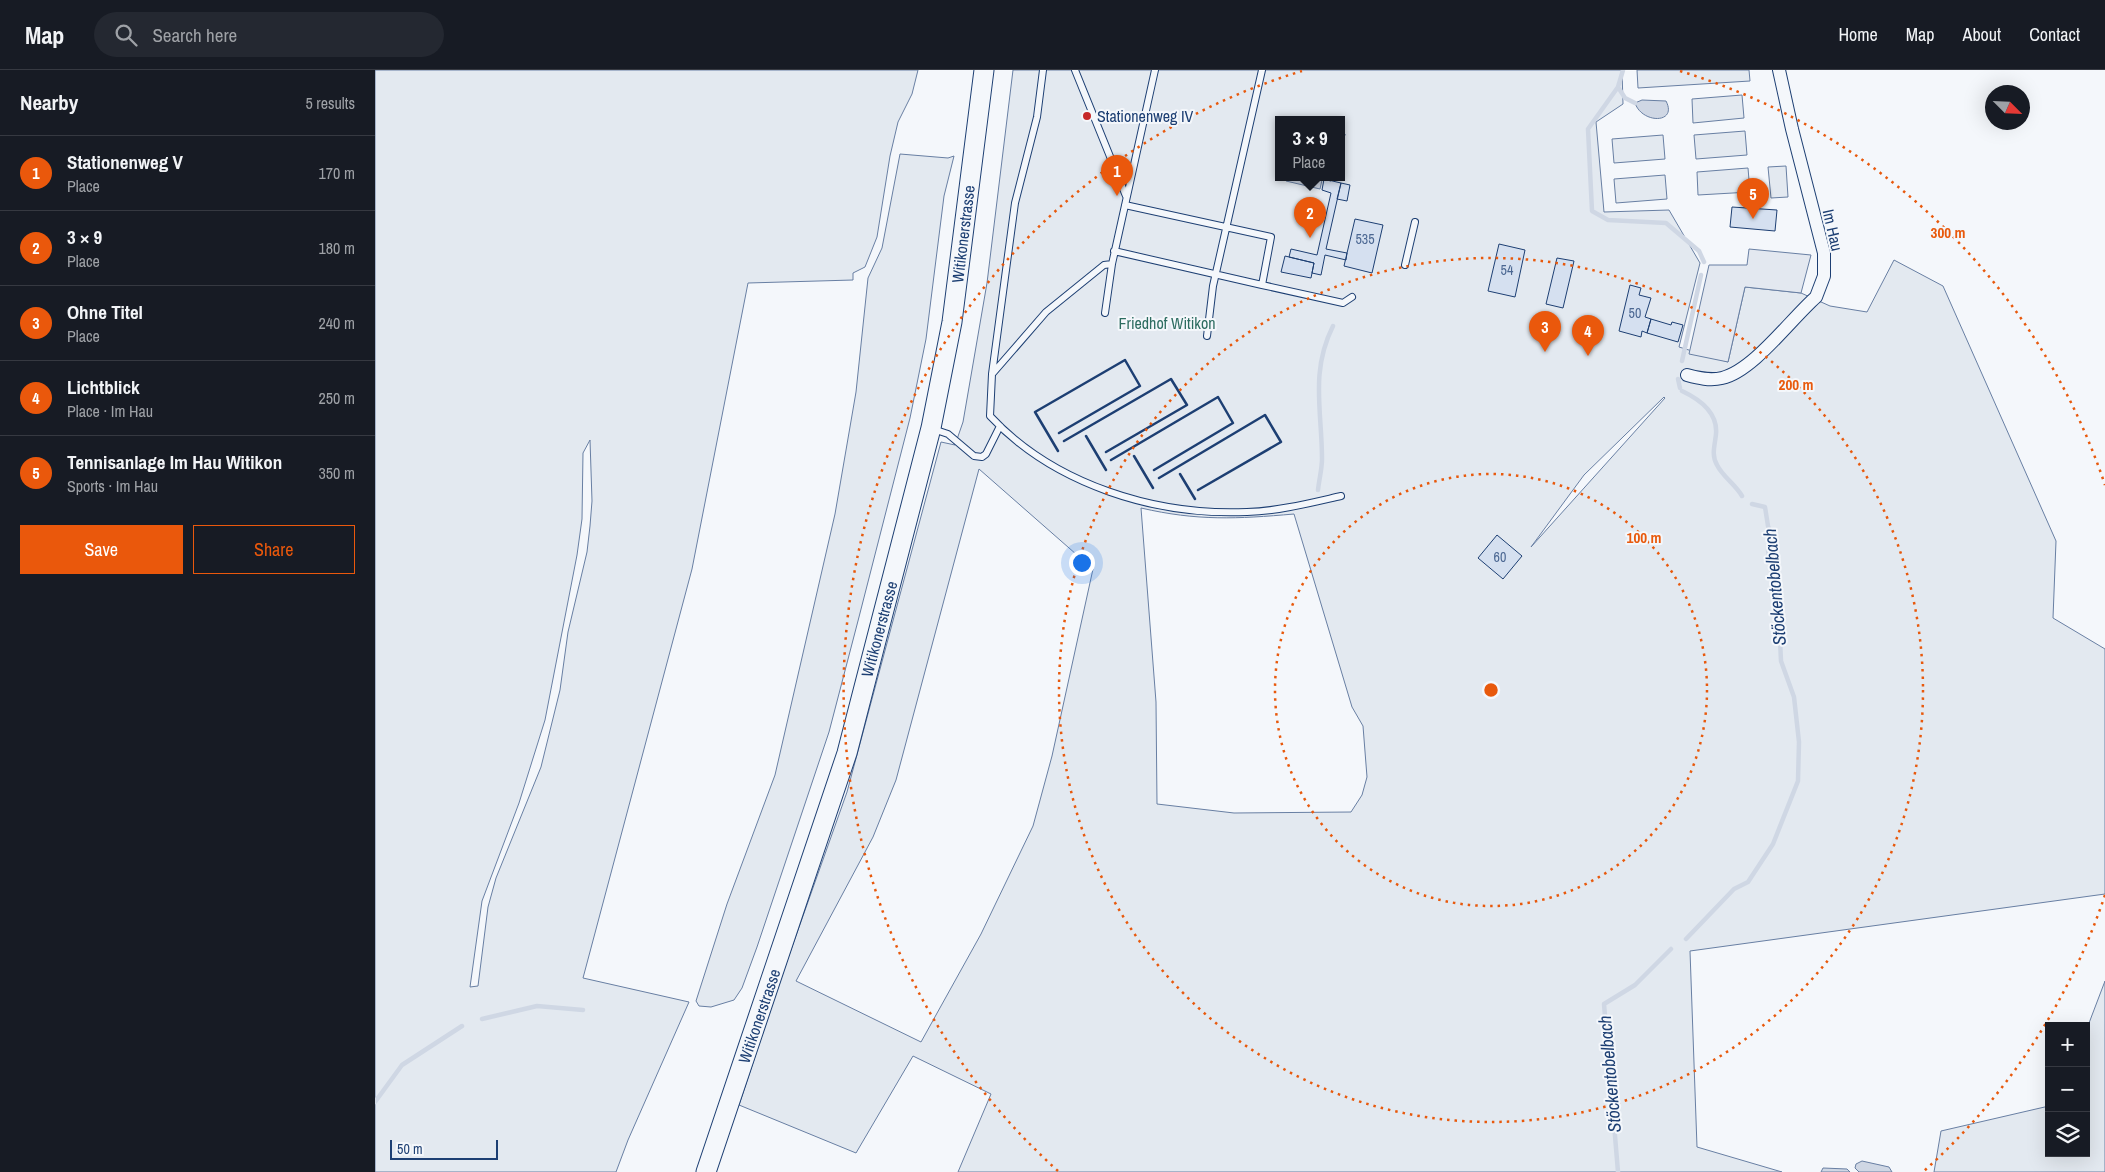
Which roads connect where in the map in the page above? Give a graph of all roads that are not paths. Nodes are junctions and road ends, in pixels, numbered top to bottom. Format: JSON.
{"nodes":[{"id":1,"x":983,"y":70,"type":"edge"},
{"id":2,"x":1043,"y":70,"type":"edge"},
{"id":3,"x":1075,"y":70,"type":"edge"},
{"id":4,"x":1155,"y":70,"type":"edge"},
{"id":5,"x":1262,"y":70,"type":"edge"},
{"id":6,"x":1779,"y":70,"type":"edge"},
{"id":7,"x":1126,"y":197,"type":"junction"},
{"id":8,"x":1125,"y":205,"type":"junction"},
{"id":9,"x":1415,"y":222,"type":"dead end"},
{"id":10,"x":1226,"y":227,"type":"junction"},
{"id":11,"x":1114,"y":251,"type":"junction"},
{"id":12,"x":1111,"y":264,"type":"junction"},
{"id":13,"x":1405,"y":265,"type":"dead end"},
{"id":14,"x":1215,"y":274,"type":"junction"},
{"id":15,"x":1262,"y":285,"type":"junction"},
{"id":16,"x":1352,"y":297,"type":"dead end"},
{"id":17,"x":1105,"y":313,"type":"dead end"},
{"id":18,"x":1207,"y":336,"type":"dead end"},
{"id":19,"x":992,"y":374,"type":"junction"},
{"id":20,"x":1687,"y":375,"type":"dead end"},
{"id":21,"x":1000,"y":426,"type":"junction"},
{"id":22,"x":931,"y":428,"type":"junction"},
{"id":23,"x":1341,"y":496,"type":"dead end"},
{"id":24,"x":706,"y":1172,"type":"edge"}],
"edges":[{"from":1,"to":22,"type":"main road","name":"Witikonerstrasse"},
{"from":2,"to":19,"type":"lane"},
{"from":3,"to":7,"type":"lane"},
{"from":4,"to":7,"type":"lane"},
{"from":5,"to":10,"type":"lane"},
{"from":6,"to":20,"type":"street","name":"Im Hau"},
{"from":7,"to":8,"type":"lane"},
{"from":8,"to":10,"type":"lane"},
{"from":8,"to":11,"type":"lane"},
{"from":9,"to":13,"type":"lane"},
{"from":10,"to":14,"type":"lane"},
{"from":10,"to":15,"type":"lane"},
{"from":11,"to":12,"type":"lane"},
{"from":11,"to":14,"type":"lane"},
{"from":12,"to":17,"type":"lane"},
{"from":12,"to":19,"type":"lane"},
{"from":14,"to":15,"type":"lane"},
{"from":14,"to":18,"type":"lane"},
{"from":15,"to":16,"type":"lane"},
{"from":19,"to":21,"type":"lane"},
{"from":21,"to":22,"type":"lane"},
{"from":21,"to":23,"type":"lane"},
{"from":22,"to":24,"type":"main road","name":"Witikonerstrasse"}]}
